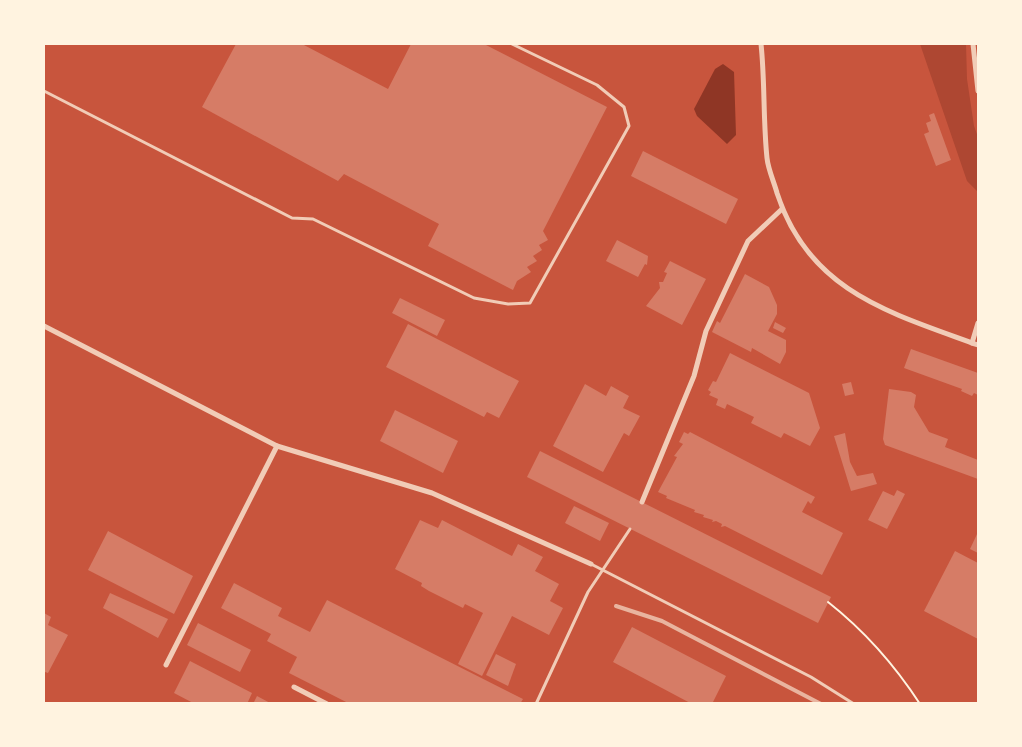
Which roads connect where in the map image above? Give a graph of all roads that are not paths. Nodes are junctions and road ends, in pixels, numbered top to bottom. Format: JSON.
{"nodes":[{"id":1,"x":512,"y":44,"type":"edge"},
{"id":2,"x":761,"y":44,"type":"edge"},
{"id":3,"x":973,"y":44,"type":"edge"},
{"id":4,"x":44,"y":91,"type":"edge"},
{"id":5,"x":978,"y":91,"type":"edge"},
{"id":6,"x":782,"y":209,"type":"junction"},
{"id":7,"x":978,"y":323,"type":"edge"},
{"id":8,"x":44,"y":326,"type":"edge"},
{"id":9,"x":975,"y":344,"type":"edge"},
{"id":10,"x":277,"y":446,"type":"junction"},
{"id":11,"x":642,"y":502,"type":"dead end"},
{"id":12,"x":630,"y":529,"type":"dead end"},
{"id":13,"x":591,"y":564,"type":"joint"},
{"id":14,"x":603,"y":570,"type":"junction"},
{"id":15,"x":166,"y":665,"type":"dead end"},
{"id":16,"x":294,"y":687,"type":"dead end"},
{"id":17,"x":327,"y":704,"type":"edge"},
{"id":18,"x":536,"y":704,"type":"edge"},
{"id":19,"x":854,"y":704,"type":"edge"}],
"edges":[{"from":1,"to":4,"type":"lane"},
{"from":2,"to":6,"type":"street"},
{"from":3,"to":5,"type":"street"},
{"from":6,"to":9,"type":"street"},
{"from":6,"to":11,"type":"street"},
{"from":7,"to":9,"type":"street"},
{"from":8,"to":10,"type":"street"},
{"from":10,"to":13,"type":"street"},
{"from":10,"to":15,"type":"street"},
{"from":12,"to":14,"type":"lane"},
{"from":13,"to":14,"type":"lane"},
{"from":14,"to":18,"type":"lane"},
{"from":14,"to":19,"type":"lane"},
{"from":16,"to":17,"type":"street"}]}
